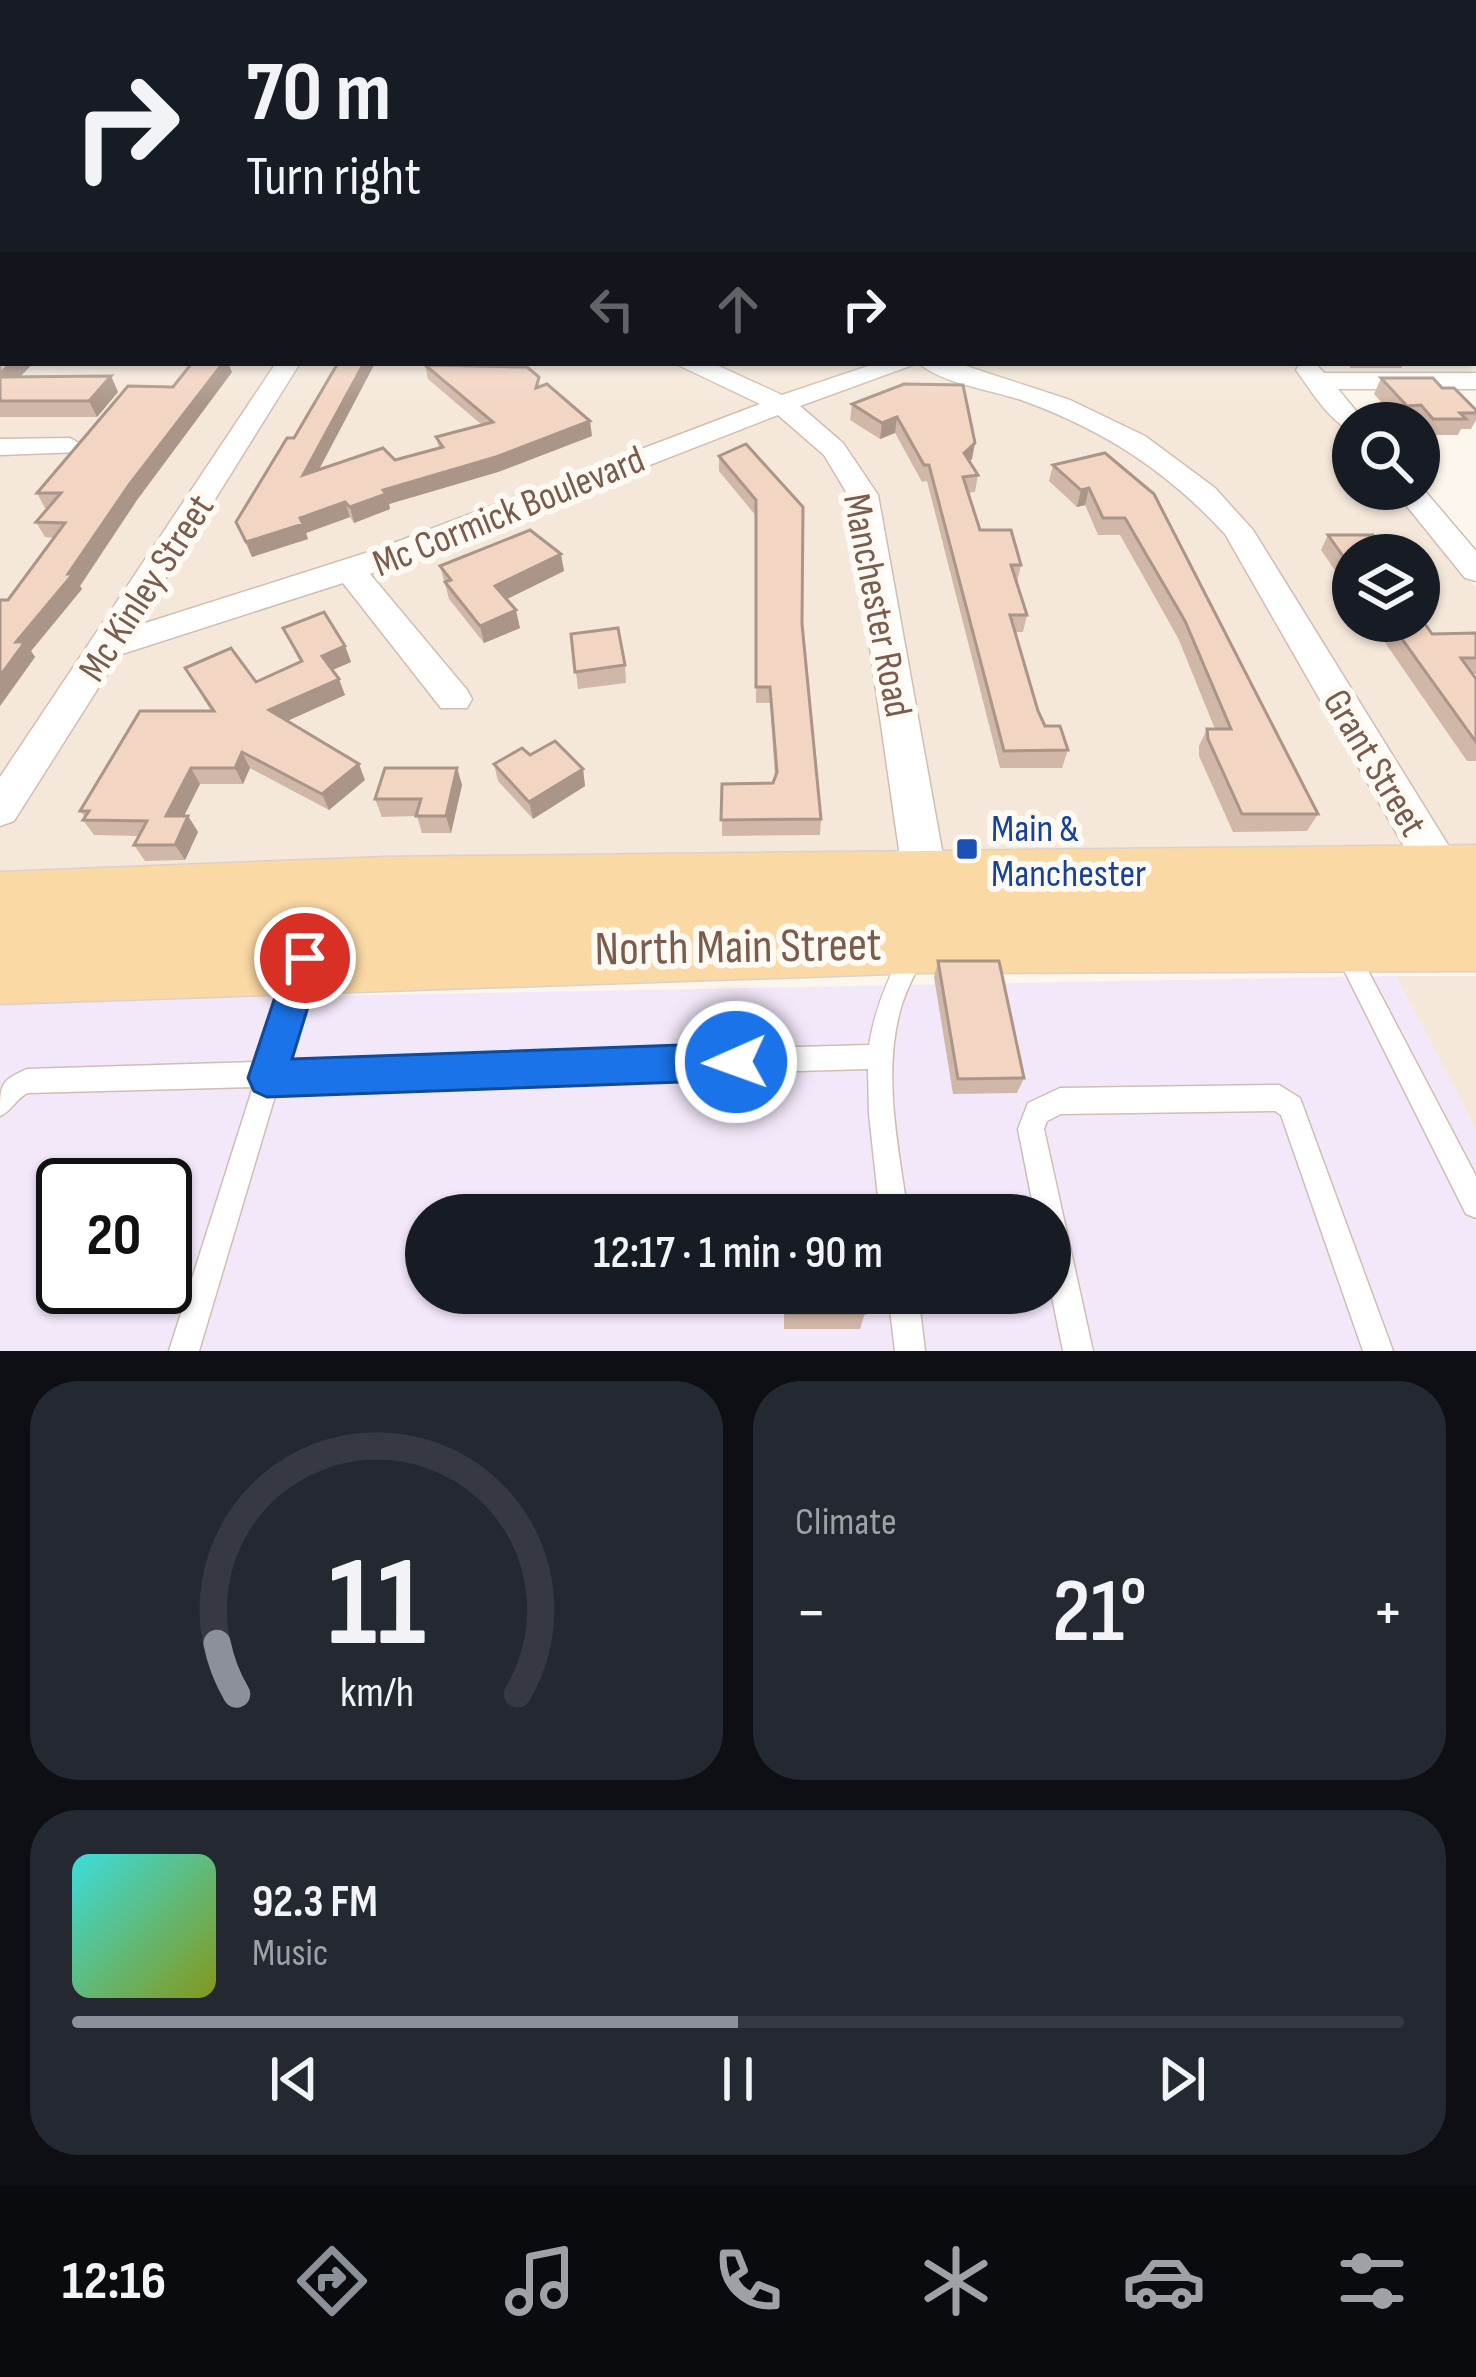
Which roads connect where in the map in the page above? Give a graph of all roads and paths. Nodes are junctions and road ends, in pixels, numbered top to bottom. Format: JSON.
{"nodes":[{"id":1,"x":286,"y":366,"type":"edge"},
{"id":2,"x":694,"y":366,"type":"edge"},
{"id":3,"x":897,"y":366,"type":"edge"},
{"id":4,"x":941,"y":366,"type":"edge"},
{"id":5,"x":1310,"y":372,"type":"edge"},
{"id":6,"x":1476,"y":381,"type":"edge"},
{"id":7,"x":1335,"y":402,"type":"edge"},
{"id":8,"x":777,"y":406,"type":"junction"},
{"id":9,"x":70,"y":446,"type":"edge"},
{"id":10,"x":0,"y":447,"type":"edge"},
{"id":11,"x":1425,"y":510,"type":"edge"},
{"id":12,"x":1476,"y":571,"type":"edge"},
{"id":13,"x":352,"y":572,"type":"junction"},
{"id":14,"x":107,"y":646,"type":"junction"},
{"id":15,"x":454,"y":699,"type":"dead end"},
{"id":16,"x":0,"y":810,"type":"edge"},
{"id":17,"x":0,"y":903,"type":"edge"},
{"id":18,"x":1468,"y":905,"type":"edge"},
{"id":19,"x":1323,"y":908,"type":"junction"},
{"id":20,"x":924,"y":909,"type":"junction"},
{"id":21,"x":305,"y":958,"type":"junction"},
{"id":22,"x":0,"y":969,"type":"edge"},
{"id":23,"x":877,"y":1057,"type":"junction"},
{"id":24,"x":267,"y":1078,"type":"junction"},
{"id":25,"x":0,"y":1102,"type":"edge"},
{"id":26,"x":892,"y":1194,"type":"edge"},
{"id":27,"x":1045,"y":1194,"type":"edge"},
{"id":28,"x":1476,"y":1204,"type":"edge"},
{"id":29,"x":906,"y":1314,"type":"edge"},
{"id":30,"x":1070,"y":1314,"type":"edge"},
{"id":31,"x":184,"y":1351,"type":"edge"},
{"id":32,"x":910,"y":1351,"type":"edge"},
{"id":33,"x":1078,"y":1351,"type":"edge"},
{"id":34,"x":1378,"y":1351,"type":"edge"}],
"edges":[{"from":1,"to":14,"type":"street","name":"Mc Kinley Street"},
{"from":2,"to":8,"type":"street","name":"Manchester Road"},
{"from":3,"to":8,"type":"street","name":"Mc Cormick Boulevard"},
{"from":4,"to":18,"type":"street","name":"Grant Street"},
{"from":5,"to":6,"type":"street"},
{"from":5,"to":7,"type":"street"},
{"from":8,"to":13,"type":"street","name":"Mc Cormick Boulevard"},
{"from":8,"to":20,"type":"street","name":"Manchester Road"},
{"from":9,"to":10,"type":"street"},
{"from":11,"to":12,"type":"street"},
{"from":13,"to":14,"type":"street","name":"Mc Cormick Boulevard"},
{"from":13,"to":15,"type":"street"},
{"from":14,"to":16,"type":"street","name":"Mc Kinley Street"},
{"from":17,"to":20,"type":"main road","name":"North Main Street"},
{"from":18,"to":19,"type":"main road","name":"North Main Street"},
{"from":19,"to":20,"type":"main road","name":"North Main Street"},
{"from":19,"to":28,"type":"lane"},
{"from":20,"to":21,"type":"main road","name":"North Main Street"},
{"from":20,"to":23,"type":"lane"},
{"from":21,"to":22,"type":"main road","name":"North Main Street"},
{"from":21,"to":24,"type":"lane"},
{"from":23,"to":24,"type":"lane"},
{"from":23,"to":26,"type":"lane"},
{"from":24,"to":25,"type":"lane"},
{"from":24,"to":31,"type":"lane"},
{"from":27,"to":34,"type":"lane"},
{"from":29,"to":32,"type":"lane"},
{"from":30,"to":33,"type":"lane"}]}
